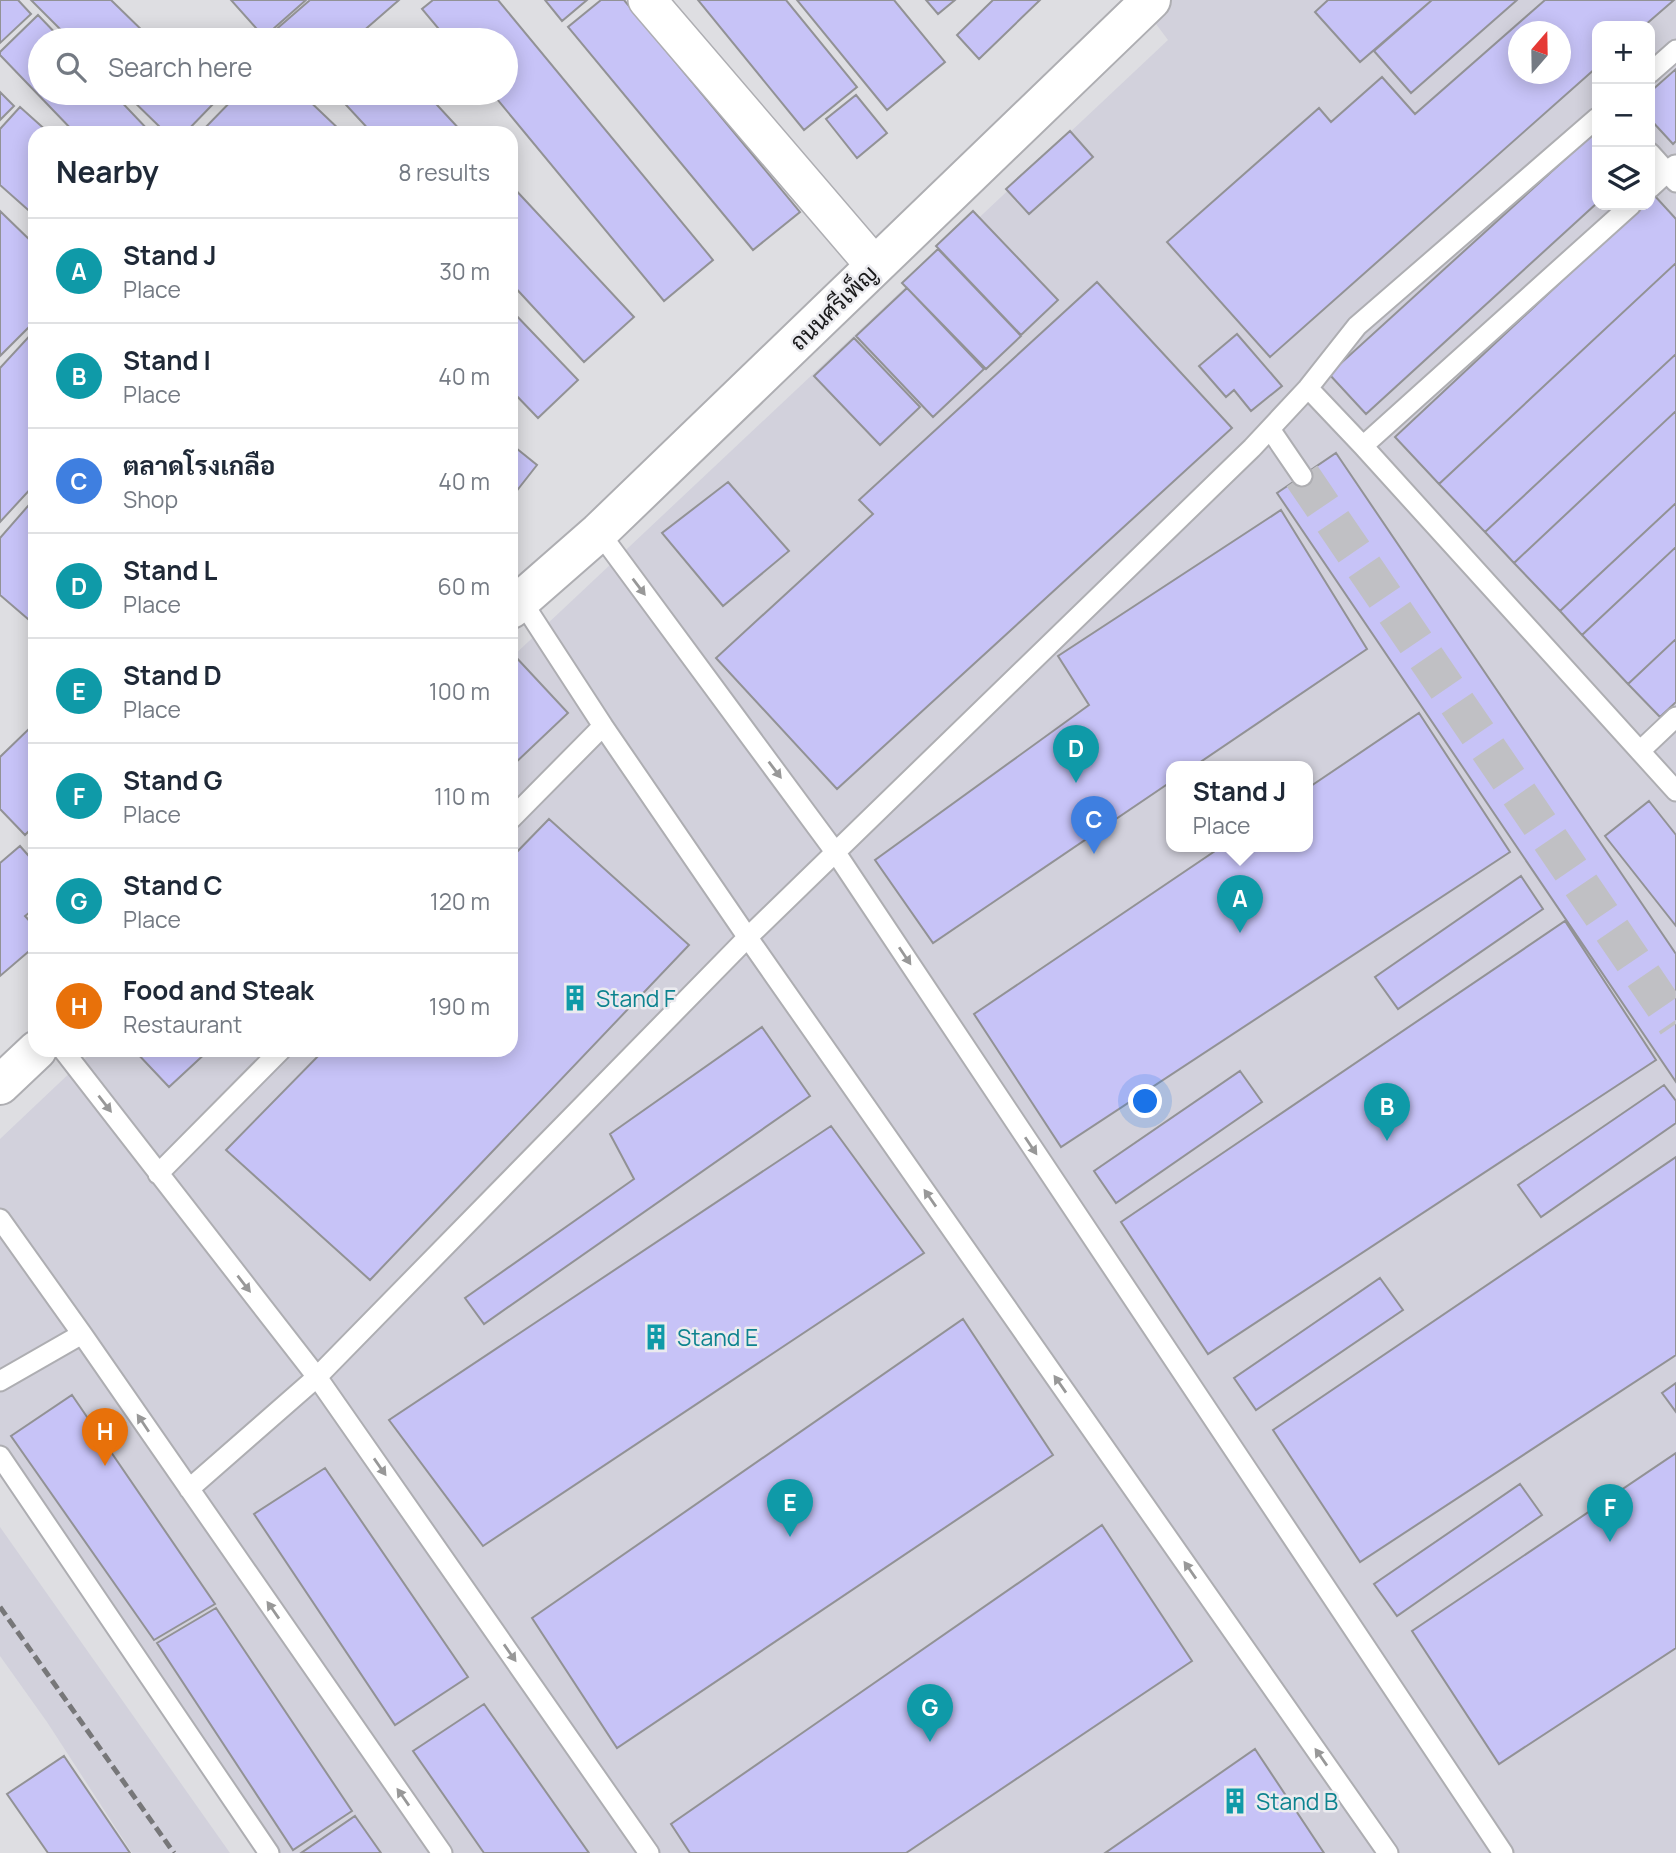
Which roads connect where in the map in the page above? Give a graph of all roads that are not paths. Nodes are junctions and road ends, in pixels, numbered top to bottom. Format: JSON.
{"nodes":[{"id":1,"x":647,"y":0,"type":"edge"},
{"id":2,"x":1151,"y":0,"type":"edge"},
{"id":3,"x":1676,"y":50,"type":"edge"},
{"id":4,"x":1655,"y":69,"type":"edge"},
{"id":5,"x":1592,"y":122,"type":"edge"},
{"id":6,"x":1655,"y":157,"type":"edge"},
{"id":7,"x":1673,"y":173,"type":"edge"},
{"id":8,"x":1655,"y":185,"type":"edge"},
{"id":9,"x":1625,"y":210,"type":"edge"},
{"id":10,"x":875,"y":266,"type":"junction"},
{"id":11,"x":1308,"y":388,"type":"junction"},
{"id":12,"x":1270,"y":429,"type":"junction"},
{"id":13,"x":1363,"y":446,"type":"junction"},
{"id":14,"x":1301,"y":476,"type":"tunnel mouth"},
{"id":15,"x":598,"y":533,"type":"junction"},
{"id":16,"x":518,"y":602,"type":"edge"},
{"id":17,"x":518,"y":607,"type":"edge"},
{"id":18,"x":1676,"y":717,"type":"edge"},
{"id":19,"x":603,"y":726,"type":"junction"},
{"id":20,"x":1640,"y":751,"type":"junction"},
{"id":21,"x":1676,"y":791,"type":"edge"},
{"id":22,"x":518,"y":812,"type":"edge"},
{"id":23,"x":835,"y":853,"type":"junction"},
{"id":24,"x":748,"y":937,"type":"junction"},
{"id":25,"x":30,"y":1057,"type":"edge"},
{"id":26,"x":68,"y":1057,"type":"edge"},
{"id":27,"x":274,"y":1057,"type":"edge"},
{"id":28,"x":0,"y":1085,"type":"edge"},
{"id":29,"x":158,"y":1174,"type":"junction"},
{"id":30,"x":0,"y":1219,"type":"edge"},
{"id":31,"x":82,"y":1334,"type":"junction"},
{"id":32,"x":317,"y":1377,"type":"junction"},
{"id":33,"x":0,"y":1381,"type":"edge"},
{"id":34,"x":0,"y":1456,"type":"edge"},
{"id":35,"x":189,"y":1489,"type":"junction"},
{"id":36,"x":269,"y":1853,"type":"edge"},
{"id":37,"x":442,"y":1853,"type":"edge"},
{"id":38,"x":649,"y":1853,"type":"edge"},
{"id":39,"x":1388,"y":1853,"type":"edge"},
{"id":40,"x":1503,"y":1853,"type":"edge"}],
"edges":[{"from":1,"to":10,"type":"street"},
{"from":2,"to":10,"type":"main road","name":"ถนนศรีเพ็ญ"},
{"from":3,"to":4,"type":"lane"},
{"from":5,"to":11,"type":"lane"},
{"from":6,"to":7,"type":"lane"},
{"from":7,"to":8,"type":"lane"},
{"from":9,"to":13,"type":"lane"},
{"from":10,"to":15,"type":"main road","name":"ถนนศรีเพ็ญ"},
{"from":11,"to":12,"type":"lane"},
{"from":11,"to":13,"type":"lane"},
{"from":12,"to":14,"type":"lane"},
{"from":12,"to":23,"type":"lane"},
{"from":13,"to":20,"type":"lane"},
{"from":15,"to":16,"type":"main road","name":"ถนนศรีเพ็ญ"},
{"from":15,"to":23,"type":"lane","one_way":true},
{"from":17,"to":19,"type":"lane"},
{"from":18,"to":20,"type":"lane"},
{"from":19,"to":22,"type":"lane"},
{"from":19,"to":24,"type":"lane"},
{"from":20,"to":21,"type":"lane"},
{"from":23,"to":24,"type":"lane"},
{"from":23,"to":40,"type":"lane","one_way":true},
{"from":24,"to":32,"type":"lane"},
{"from":39,"to":24,"type":"lane","one_way":true},
{"from":25,"to":28,"type":"main road"},
{"from":26,"to":29,"type":"lane","one_way":true},
{"from":27,"to":29,"type":"lane"},
{"from":29,"to":32,"type":"lane","one_way":true},
{"from":30,"to":31,"type":"lane"},
{"from":31,"to":33,"type":"lane"},
{"from":35,"to":31,"type":"lane","one_way":true},
{"from":32,"to":35,"type":"lane"},
{"from":32,"to":38,"type":"lane","one_way":true},
{"from":34,"to":36,"type":"lane"},
{"from":37,"to":35,"type":"lane","one_way":true}]}
